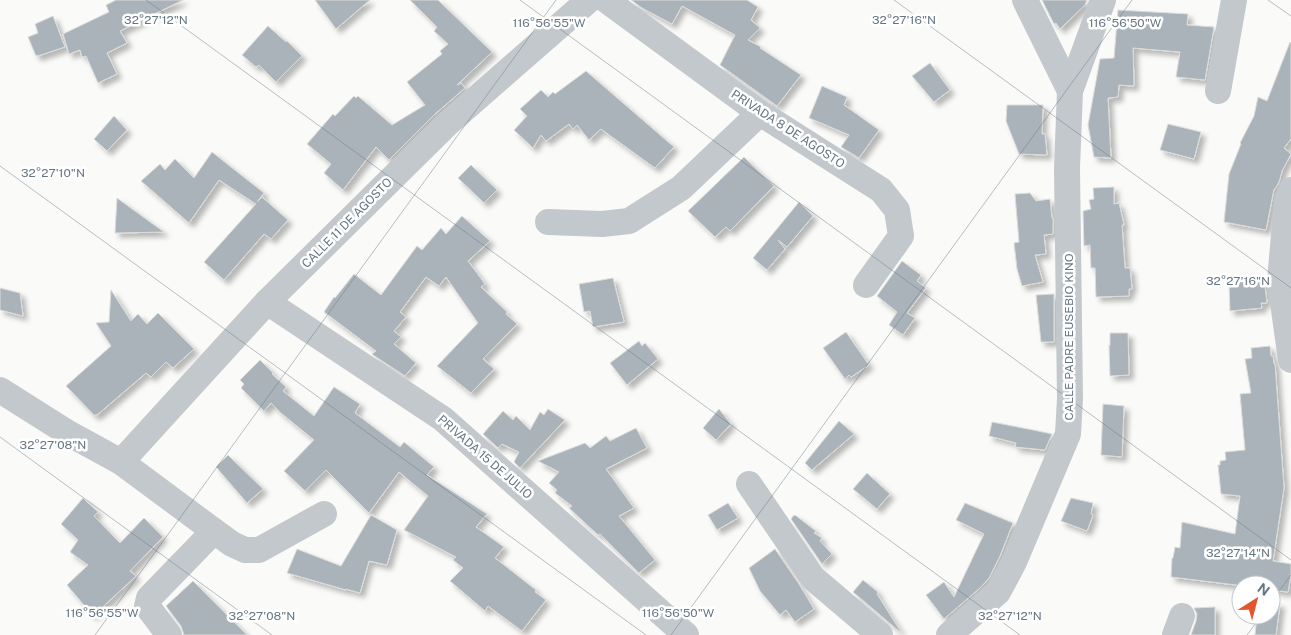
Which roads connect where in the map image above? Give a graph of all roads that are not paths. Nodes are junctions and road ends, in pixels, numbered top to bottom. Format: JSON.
{"nodes":[{"id":1,"x":589,"y":0,"type":"edge"},
{"id":2,"x":606,"y":0,"type":"edge"},
{"id":3,"x":1025,"y":0,"type":"edge"},
{"id":4,"x":1103,"y":0,"type":"edge"},
{"id":5,"x":1234,"y":0,"type":"edge"},
{"id":6,"x":1070,"y":91,"type":"junction"},
{"id":7,"x":1218,"y":92,"type":"dead end"},
{"id":8,"x":760,"y":113,"type":"junction"},
{"id":9,"x":1291,"y":190,"type":"edge"},
{"id":10,"x":548,"y":222,"type":"dead end"},
{"id":11,"x":866,"y":285,"type":"dead end"},
{"id":12,"x":267,"y":302,"type":"junction"},
{"id":13,"x":1291,"y":360,"type":"edge"},
{"id":14,"x":0,"y":390,"type":"edge"},
{"id":15,"x":121,"y":462,"type":"junction"},
{"id":16,"x":749,"y":484,"type":"dead end"},
{"id":17,"x":324,"y":514,"type":"dead end"},
{"id":18,"x":214,"y":530,"type":"junction"},
{"id":19,"x":169,"y":635,"type":"edge"},
{"id":20,"x":686,"y":635,"type":"edge"},
{"id":21,"x":880,"y":635,"type":"edge"},
{"id":22,"x":949,"y":635,"type":"edge"}],
"edges":[{"from":1,"to":12,"type":"street","name":"CALLE 11 DE AGOSTO"},
{"from":2,"to":8,"type":"street","name":"PRIVADA 8 DE AGOSTO"},
{"from":3,"to":6,"type":"street","name":"CALLE PADRE EUSEBIO KINO"},
{"from":4,"to":6,"type":"street","name":"CALLE PADRE EUSEBIO KINO"},
{"from":5,"to":7,"type":"street"},
{"from":6,"to":22,"type":"street","name":"CALLE PADRE EUSEBIO KINO"},
{"from":8,"to":10,"type":"street"},
{"from":8,"to":11,"type":"street","name":"PRIVADA 8 DE AGOSTO"},
{"from":9,"to":13,"type":"street"},
{"from":12,"to":15,"type":"street","name":"CALLE 11 DE AGOSTO"},
{"from":12,"to":20,"type":"street","name":"PRIVADA 15 DE JULIO"},
{"from":14,"to":15,"type":"street"},
{"from":15,"to":18,"type":"street"},
{"from":16,"to":21,"type":"street"},
{"from":17,"to":18,"type":"street"},
{"from":18,"to":19,"type":"street"}]}
